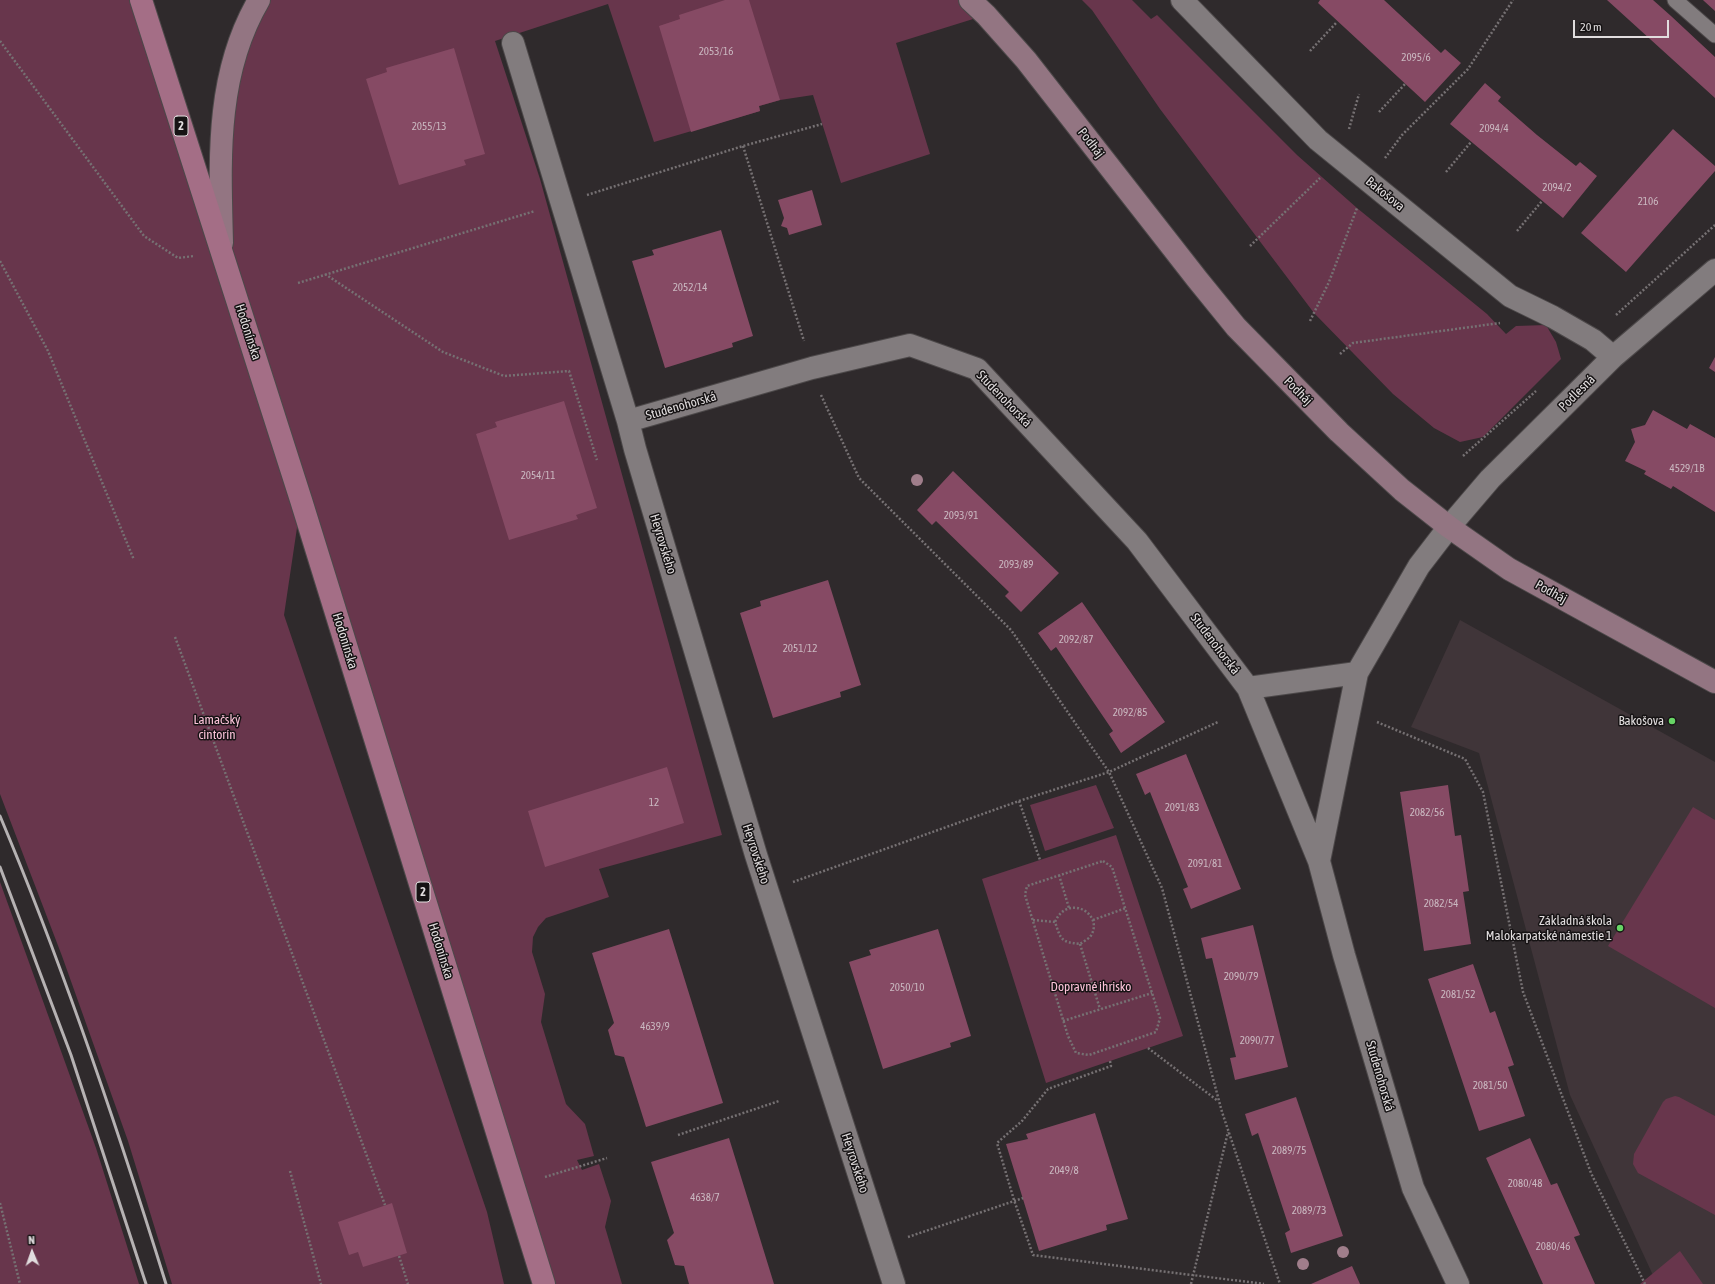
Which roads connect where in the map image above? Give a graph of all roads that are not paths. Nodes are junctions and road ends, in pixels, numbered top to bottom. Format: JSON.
{"nodes":[{"id":1,"x":141,"y":0,"type":"edge"},
{"id":2,"x":260,"y":0,"type":"edge"},
{"id":3,"x":970,"y":0,"type":"edge"},
{"id":4,"x":1182,"y":0,"type":"edge"},
{"id":5,"x":1675,"y":0,"type":"edge"},
{"id":6,"x":1715,"y":35,"type":"edge"},
{"id":7,"x":513,"y":43,"type":"dead end"},
{"id":8,"x":222,"y":253,"type":"junction"},
{"id":9,"x":1715,"y":270,"type":"edge"},
{"id":10,"x":1613,"y":357,"type":"junction"},
{"id":11,"x":628,"y":421,"type":"junction"},
{"id":12,"x":1449,"y":527,"type":"junction"},
{"id":13,"x":1357,"y":674,"type":"junction"},
{"id":14,"x":1715,"y":682,"type":"edge"},
{"id":15,"x":1248,"y":688,"type":"junction"},
{"id":16,"x":1319,"y":861,"type":"junction"},
{"id":17,"x":544,"y":1284,"type":"edge"},
{"id":18,"x":894,"y":1284,"type":"edge"},
{"id":19,"x":1458,"y":1284,"type":"edge"}],
"edges":[{"from":1,"to":8,"type":"main road","name":"Hodonínska","number":"2"},
{"from":2,"to":8,"type":"street"},
{"from":3,"to":12,"type":"street","name":"Podháj"},
{"from":4,"to":10,"type":"street","name":"Bakošova"},
{"from":5,"to":6,"type":"lane"},
{"from":7,"to":11,"type":"street","name":"Heyrovského"},
{"from":8,"to":17,"type":"main road","name":"Hodonínska","number":"2"},
{"from":9,"to":10,"type":"street","name":"Podlesná"},
{"from":10,"to":12,"type":"street","name":"Podlesná"},
{"from":11,"to":15,"type":"street","name":"Studenohorská"},
{"from":11,"to":18,"type":"street","name":"Heyrovského"},
{"from":12,"to":13,"type":"street","name":"Studenohorská"},
{"from":12,"to":14,"type":"street","name":"Podháj"},
{"from":13,"to":15,"type":"street","name":"Studenohorská"},
{"from":13,"to":16,"type":"street","name":"Studenohorská"},
{"from":15,"to":16,"type":"street","name":"Studenohorská"},
{"from":16,"to":19,"type":"street","name":"Studenohorská"}]}
